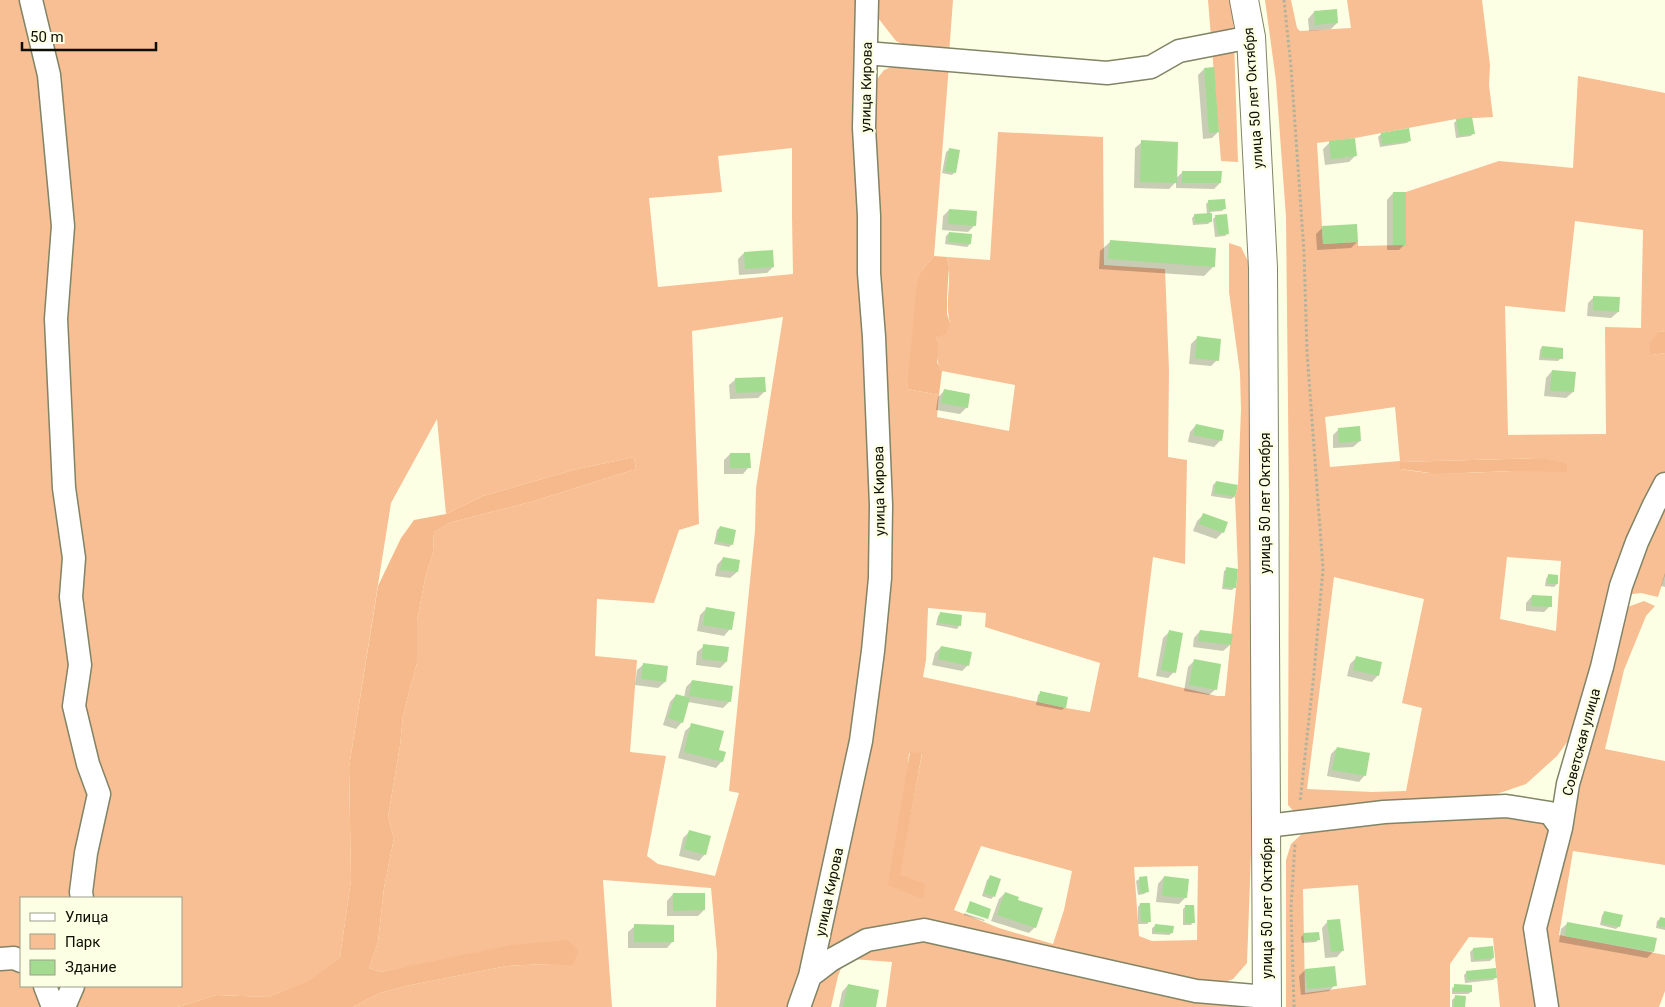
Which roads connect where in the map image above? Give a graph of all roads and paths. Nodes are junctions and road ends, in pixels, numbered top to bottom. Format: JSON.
{"nodes":[{"id":1,"x":31,"y":0,"type":"edge"},
{"id":2,"x":867,"y":0,"type":"edge"},
{"id":3,"x":1244,"y":0,"type":"edge"},
{"id":4,"x":1284,"y":0,"type":"edge"},
{"id":5,"x":1251,"y":37,"type":"junction"},
{"id":6,"x":866,"y":53,"type":"junction"},
{"id":7,"x":1665,"y":484,"type":"edge"},
{"id":8,"x":1298,"y":822,"type":"junction"},
{"id":9,"x":1267,"y":826,"type":"junction"},
{"id":10,"x":1561,"y":828,"type":"junction"},
{"id":11,"x":82,"y":897,"type":"edge"},
{"id":12,"x":0,"y":959,"type":"edge"},
{"id":13,"x":20,"y":961,"type":"edge"},
{"id":14,"x":810,"y":976,"type":"junction"},
{"id":15,"x":45,"y":987,"type":"edge"},
{"id":16,"x":73,"y":987,"type":"edge"},
{"id":17,"x":1267,"y":1002,"type":"edge"},
{"id":18,"x":53,"y":1007,"type":"edge"},
{"id":19,"x":64,"y":1007,"type":"edge"},
{"id":20,"x":799,"y":1007,"type":"edge"},
{"id":21,"x":1294,"y":1007,"type":"edge"},
{"id":22,"x":1547,"y":1007,"type":"edge"}],
"edges":[{"from":1,"to":11,"type":"street"},
{"from":2,"to":6,"type":"street","name":"улица Кирова"},
{"from":3,"to":5,"type":"main road","name":"улица 50 лет Октября"},
{"from":4,"to":8,"type":"path"},
{"from":5,"to":6,"type":"street"},
{"from":5,"to":9,"type":"main road","name":"улица 50 лет Октября"},
{"from":6,"to":14,"type":"street","name":"улица Кирова"},
{"from":7,"to":10,"type":"street","name":"Советская улица"},
{"from":8,"to":9,"type":"street"},
{"from":8,"to":10,"type":"street"},
{"from":8,"to":21,"type":"path"},
{"from":9,"to":17,"type":"main road","name":"улица 50 лет Октября"},
{"from":10,"to":22,"type":"street","name":"Советская улица"},
{"from":12,"to":13,"type":"street"},
{"from":14,"to":17,"type":"street"},
{"from":14,"to":20,"type":"street","name":"улица Кирова"},
{"from":15,"to":18,"type":"street"},
{"from":16,"to":19,"type":"street"}]}
